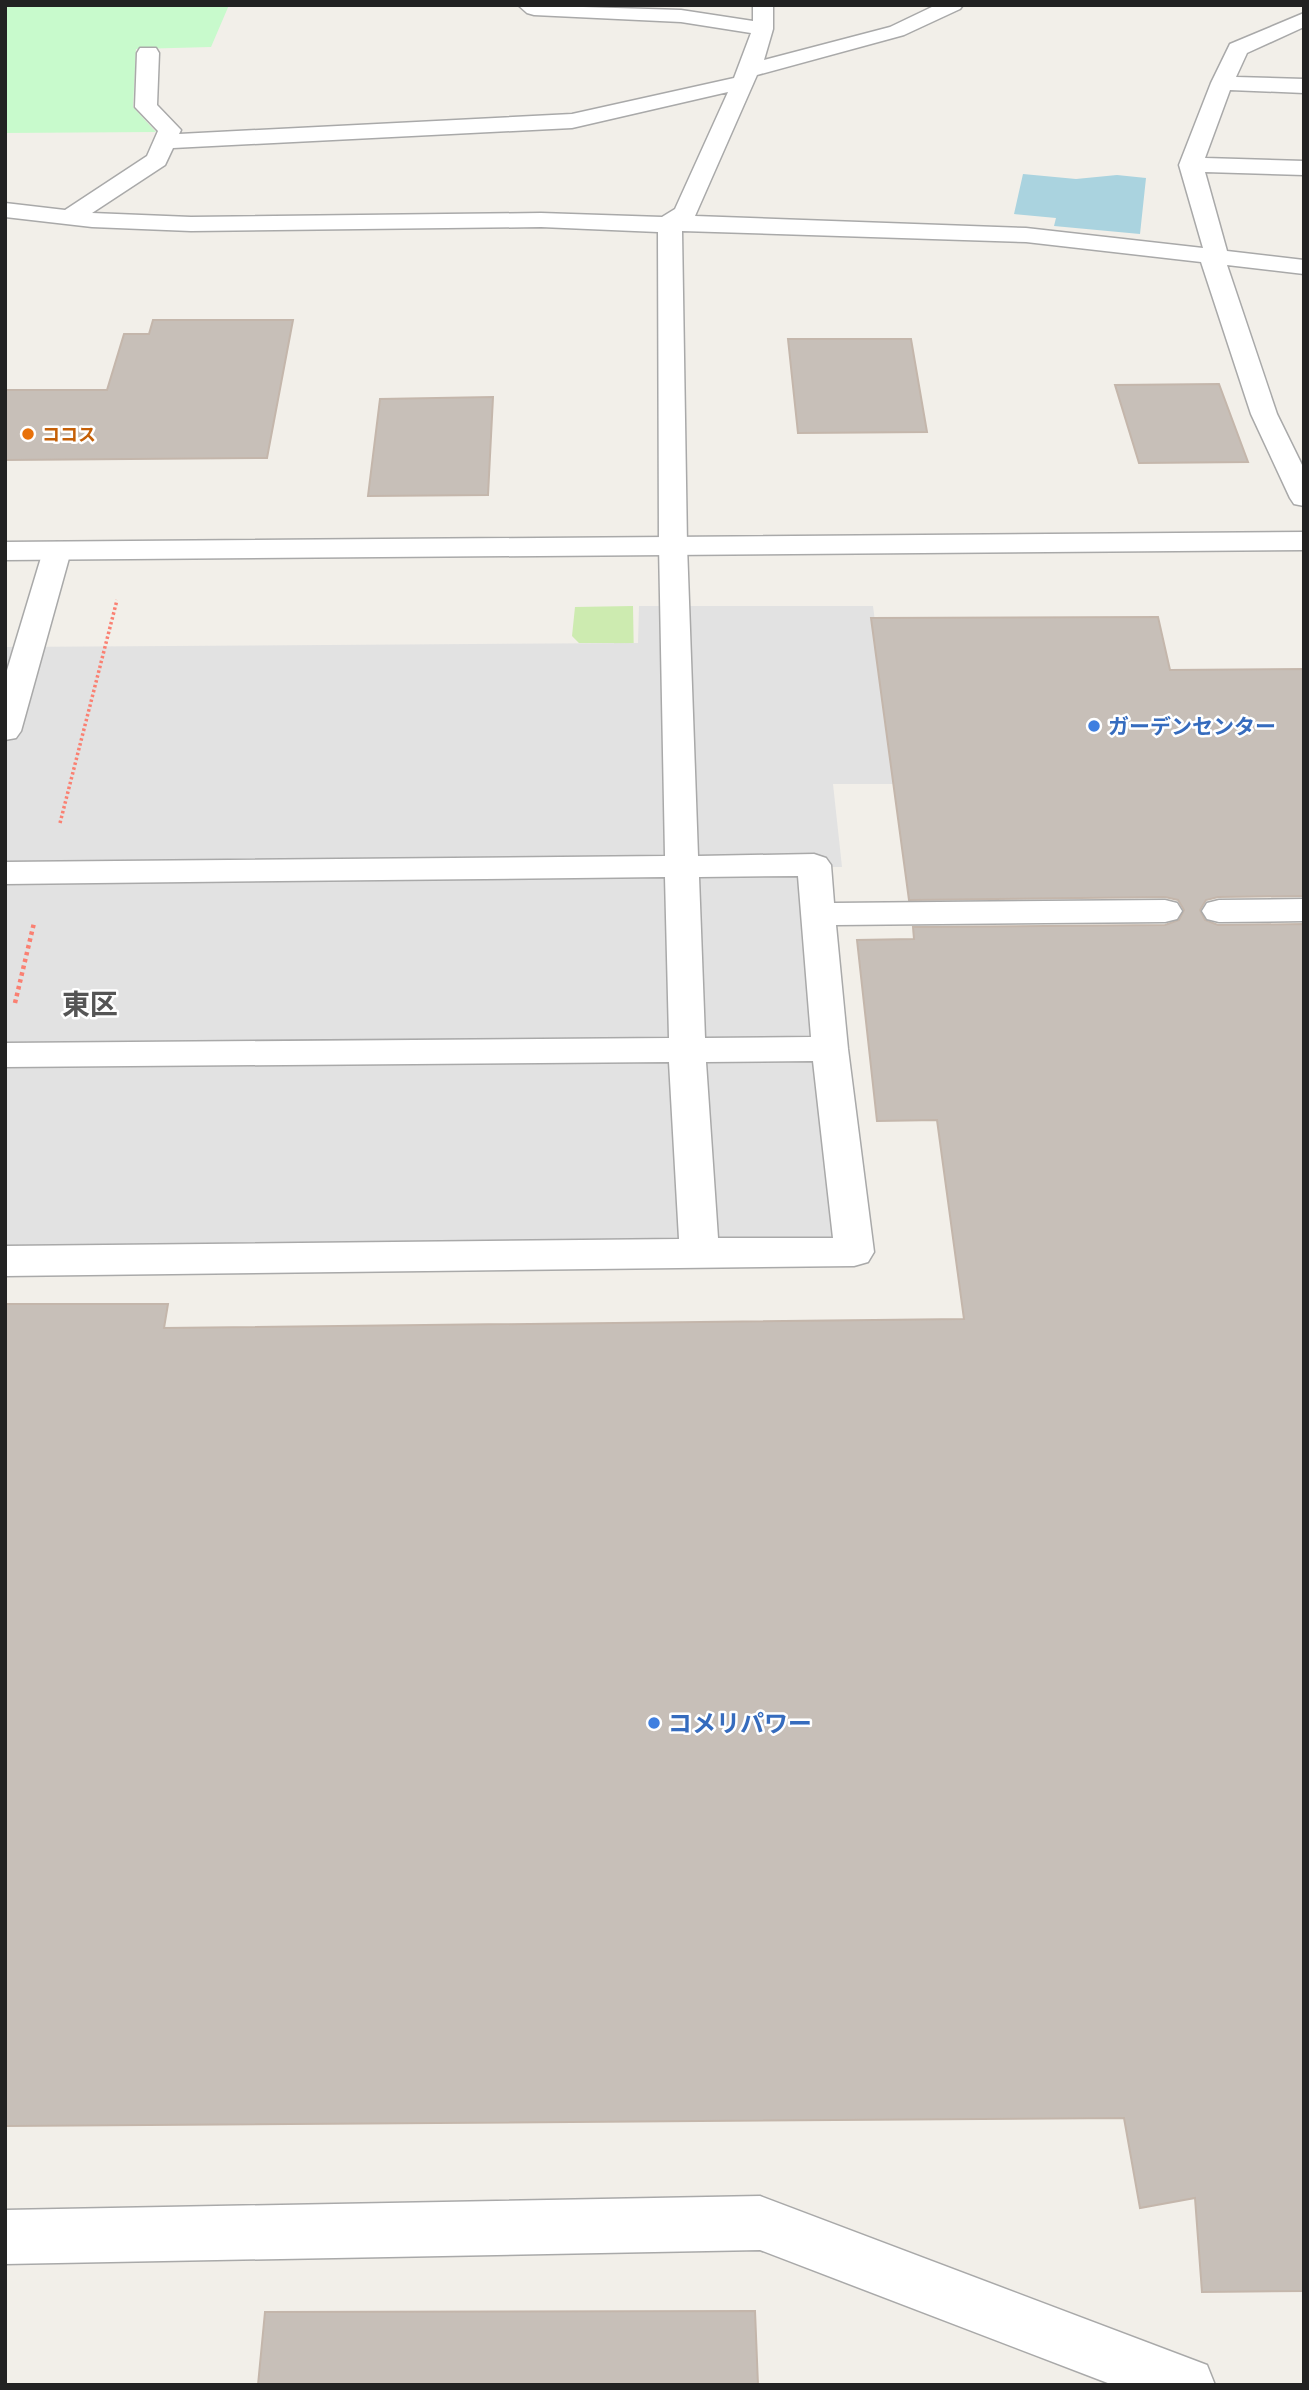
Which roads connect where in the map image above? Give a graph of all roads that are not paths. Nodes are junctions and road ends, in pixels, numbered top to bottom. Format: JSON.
{"nodes":[{"id":1,"x":528,"y":5,"type":"edge"},
{"id":2,"x":953,"y":5,"type":"edge"},
{"id":3,"x":763,"y":17,"type":"edge"},
{"id":4,"x":1304,"y":19,"type":"edge"},
{"id":5,"x":148,"y":53,"type":"dead end"},
{"id":6,"x":746,"y":76,"type":"junction"},
{"id":7,"x":1222,"y":83,"type":"junction"},
{"id":8,"x":1304,"y":86,"type":"edge"},
{"id":9,"x":165,"y":142,"type":"junction"},
{"id":10,"x":1191,"y":165,"type":"junction"},
{"id":11,"x":1304,"y":168,"type":"edge"},
{"id":12,"x":5,"y":210,"type":"edge"},
{"id":13,"x":70,"y":217,"type":"junction"},
{"id":14,"x":670,"y":223,"type":"junction"},
{"id":15,"x":1212,"y":258,"type":"junction"},
{"id":16,"x":1304,"y":267,"type":"edge"},
{"id":17,"x":1304,"y":498,"type":"edge"},
{"id":18,"x":1304,"y":541,"type":"edge"},
{"id":19,"x":673,"y":545,"type":"junction"},
{"id":20,"x":5,"y":551,"type":"edge"},
{"id":21,"x":57,"y":551,"type":"junction"},
{"id":22,"x":5,"y":731,"type":"edge"},
{"id":23,"x":681,"y":866,"type":"junction"},
{"id":24,"x":5,"y":873,"type":"edge"},
{"id":25,"x":1304,"y":910,"type":"edge"},
{"id":26,"x":1166,"y":911,"type":"dead end"},
{"id":27,"x":1219,"y":911,"type":"dead end"},
{"id":28,"x":818,"y":914,"type":"junction"},
{"id":29,"x":830,"y":1049,"type":"junction"},
{"id":30,"x":687,"y":1050,"type":"junction"},
{"id":31,"x":5,"y":1055,"type":"edge"},
{"id":32,"x":699,"y":1254,"type":"junction"},
{"id":33,"x":5,"y":1261,"type":"edge"},
{"id":34,"x":5,"y":2237,"type":"edge"},
{"id":35,"x":1187,"y":2385,"type":"edge"}],
"edges":[{"from":1,"to":3,"type":"street"},
{"from":2,"to":6,"type":"street"},
{"from":3,"to":6,"type":"street"},
{"from":4,"to":7,"type":"street"},
{"from":5,"to":9,"type":"street"},
{"from":6,"to":9,"type":"street"},
{"from":6,"to":14,"type":"street"},
{"from":7,"to":8,"type":"street"},
{"from":7,"to":10,"type":"street"},
{"from":9,"to":13,"type":"street"},
{"from":10,"to":11,"type":"street"},
{"from":10,"to":15,"type":"street"},
{"from":12,"to":13,"type":"street"},
{"from":13,"to":14,"type":"street"},
{"from":14,"to":15,"type":"street"},
{"from":14,"to":19,"type":"street"},
{"from":15,"to":16,"type":"street"},
{"from":15,"to":17,"type":"street"},
{"from":18,"to":19,"type":"street"},
{"from":19,"to":21,"type":"street"},
{"from":19,"to":23,"type":"street"},
{"from":20,"to":21,"type":"street"},
{"from":21,"to":22,"type":"street"},
{"from":23,"to":24,"type":"street"},
{"from":23,"to":28,"type":"street"},
{"from":23,"to":30,"type":"street"},
{"from":25,"to":27,"type":"street"},
{"from":26,"to":28,"type":"street"},
{"from":28,"to":29,"type":"street"},
{"from":29,"to":30,"type":"street"},
{"from":29,"to":32,"type":"street"},
{"from":30,"to":31,"type":"street"},
{"from":30,"to":32,"type":"street"},
{"from":32,"to":33,"type":"street"},
{"from":34,"to":35,"type":"street"}]}
